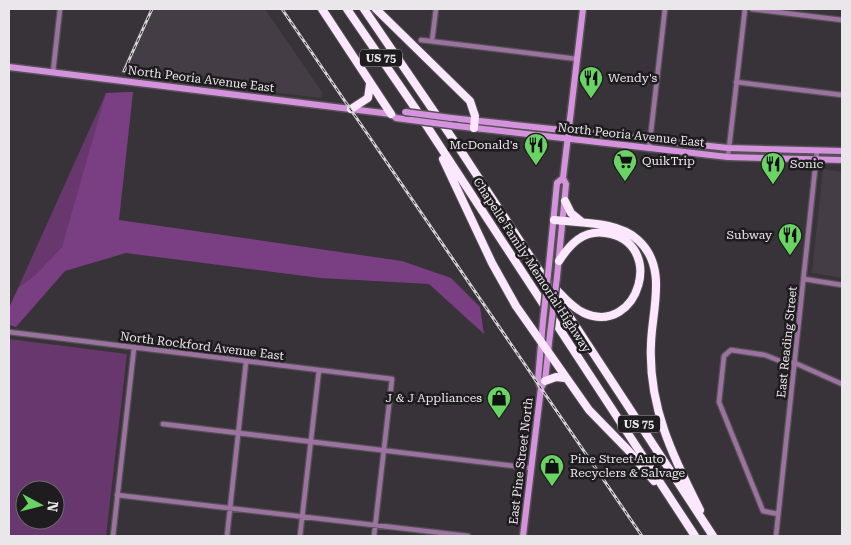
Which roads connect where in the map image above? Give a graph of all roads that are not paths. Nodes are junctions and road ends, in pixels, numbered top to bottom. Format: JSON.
{"nodes":[{"id":1,"x":60,"y":9,"type":"edge"},
{"id":2,"x":322,"y":9,"type":"edge"},
{"id":3,"x":347,"y":9,"type":"edge"},
{"id":4,"x":364,"y":9,"type":"edge"},
{"id":5,"x":376,"y":9,"type":"edge"},
{"id":6,"x":436,"y":9,"type":"edge"},
{"id":7,"x":583,"y":9,"type":"edge"},
{"id":8,"x":665,"y":9,"type":"edge"},
{"id":9,"x":745,"y":9,"type":"edge"},
{"id":10,"x":752,"y":9,"type":"edge"},
{"id":11,"x":842,"y":20,"type":"edge"},
{"id":12,"x":422,"y":40,"type":"dead end"},
{"id":13,"x":432,"y":41,"type":"junction"},
{"id":14,"x":577,"y":59,"type":"junction"},
{"id":15,"x":9,"y":67,"type":"edge"},
{"id":16,"x":53,"y":72,"type":"junction"},
{"id":17,"x":736,"y":82,"type":"junction"},
{"id":18,"x":370,"y":84,"type":"junction"},
{"id":19,"x":842,"y":95,"type":"edge"},
{"id":20,"x":351,"y":109,"type":"junction"},
{"id":21,"x":390,"y":114,"type":"junction"},
{"id":22,"x":474,"y":124,"type":"junction"},
{"id":23,"x":427,"y":126,"type":"junction"},
{"id":24,"x":568,"y":130,"type":"junction"},
{"id":25,"x":567,"y":140,"type":"junction"},
{"id":26,"x":648,"y":140,"type":"junction"},
{"id":27,"x":728,"y":148,"type":"junction"},
{"id":28,"x":649,"y":149,"type":"junction"},
{"id":29,"x":818,"y":151,"type":"junction"},
{"id":30,"x":842,"y":151,"type":"edge"},
{"id":31,"x":728,"y":158,"type":"junction"},
{"id":32,"x":816,"y":160,"type":"junction"},
{"id":33,"x":842,"y":160,"type":"edge"},
{"id":34,"x":563,"y":178,"type":"junction"},
{"id":35,"x":565,"y":201,"type":"junction"},
{"id":36,"x":554,"y":220,"type":"junction"},
{"id":37,"x":563,"y":221,"type":"junction"},
{"id":38,"x":583,"y":224,"type":"junction"},
{"id":39,"x":559,"y":260,"type":"junction"},
{"id":40,"x":540,"y":273,"type":"junction"},
{"id":41,"x":804,"y":280,"type":"junction"},
{"id":42,"x":842,"y":285,"type":"edge"},
{"id":43,"x":9,"y":332,"type":"edge"},
{"id":44,"x":540,"y":343,"type":"junction"},
{"id":45,"x":134,"y":348,"type":"junction"},
{"id":46,"x":548,"y":352,"type":"junction"},
{"id":47,"x":246,"y":362,"type":"junction"},
{"id":48,"x":795,"y":363,"type":"junction"},
{"id":49,"x":319,"y":370,"type":"junction"},
{"id":50,"x":566,"y":378,"type":"junction"},
{"id":51,"x":543,"y":384,"type":"junction"},
{"id":52,"x":842,"y":384,"type":"edge"},
{"id":53,"x":163,"y":424,"type":"dead end"},
{"id":54,"x":238,"y":433,"type":"junction"},
{"id":55,"x":311,"y":442,"type":"junction"},
{"id":56,"x":384,"y":451,"type":"junction"},
{"id":57,"x":531,"y":468,"type":"junction"},
{"id":58,"x":118,"y":495,"type":"junction"},
{"id":59,"x":230,"y":507,"type":"junction"},
{"id":60,"x":679,"y":512,"type":"junction"},
{"id":61,"x":778,"y":514,"type":"junction"},
{"id":62,"x":302,"y":516,"type":"junction"},
{"id":63,"x":375,"y":526,"type":"junction"},
{"id":64,"x":447,"y":535,"type":"edge"},
{"id":65,"x":113,"y":536,"type":"edge"},
{"id":66,"x":227,"y":536,"type":"edge"},
{"id":67,"x":300,"y":536,"type":"edge"},
{"id":68,"x":374,"y":536,"type":"edge"},
{"id":69,"x":468,"y":536,"type":"edge"},
{"id":70,"x":524,"y":536,"type":"edge"},
{"id":71,"x":695,"y":536,"type":"edge"},
{"id":72,"x":713,"y":536,"type":"edge"},
{"id":73,"x":776,"y":536,"type":"edge"}],
"edges":[{"from":1,"to":16,"type":"street"},
{"from":2,"to":18,"type":"highway"},
{"from":3,"to":23,"type":"highway","name":"Chapelle Family Memorial Highway","number":"US 75"},
{"from":4,"to":40,"type":"highway","name":"Chapelle Family Memorial Highway","number":"US 75"},
{"from":5,"to":22,"type":"highway"},
{"from":6,"to":13,"type":"street"},
{"from":7,"to":14,"type":"main road","name":"East Pine Street North"},
{"from":8,"to":26,"type":"street"},
{"from":9,"to":17,"type":"street"},
{"from":10,"to":11,"type":"street"},
{"from":12,"to":13,"type":"street"},
{"from":13,"to":14,"type":"street"},
{"from":14,"to":24,"type":"main road","name":"East Pine Street North"},
{"from":15,"to":16,"type":"main road","name":"North Peoria Avenue East"},
{"from":16,"to":20,"type":"main road","name":"North Peoria Avenue East"},
{"from":17,"to":19,"type":"street"},
{"from":17,"to":27,"type":"street"},
{"from":18,"to":20,"type":"highway"},
{"from":18,"to":21,"type":"highway"},
{"from":20,"to":21,"type":"main road","name":"North Peoria Avenue East"},
{"from":21,"to":22,"type":"main road","name":"North Peoria Avenue East","bridge":true},
{"from":21,"to":22,"type":"main road","name":"North Peoria Avenue East","bridge":true},
{"from":22,"to":24,"type":"main road","name":"North Peoria Avenue East"},
{"from":22,"to":25,"type":"main road","name":"North Peoria Avenue East"},
{"from":23,"to":44,"type":"highway"},
{"from":23,"to":60,"type":"highway","name":"Chapelle Family Memorial Highway","number":"US 75"},
{"from":24,"to":25,"type":"main road","name":"East Pine Street North"},
{"from":24,"to":26,"type":"main road","name":"North Peoria Avenue East"},
{"from":25,"to":28,"type":"main road","name":"North Peoria Avenue East"},
{"from":25,"to":34,"type":"main road","name":"East Pine Street North"},
{"from":26,"to":27,"type":"main road","name":"North Peoria Avenue East"},
{"from":26,"to":28,"type":"street"},
{"from":27,"to":29,"type":"main road","name":"North Peoria Avenue East"},
{"from":27,"to":31,"type":"street"},
{"from":28,"to":31,"type":"main road","name":"North Peoria Avenue East"},
{"from":29,"to":30,"type":"main road","name":"North Peoria Avenue East"},
{"from":29,"to":32,"type":"street","name":"East Reading Street"},
{"from":31,"to":32,"type":"main road","name":"North Peoria Avenue East"},
{"from":32,"to":33,"type":"main road","name":"North Peoria Avenue East"},
{"from":32,"to":41,"type":"street","name":"East Reading Street"},
{"from":34,"to":35,"type":"main road","name":"East Pine Street North"},
{"from":34,"to":36,"type":"main road","name":"East Pine Street North"},
{"from":35,"to":37,"type":"main road","name":"East Pine Street North"},
{"from":35,"to":38,"type":"highway"},
{"from":36,"to":37,"type":"highway"},
{"from":36,"to":44,"type":"main road","name":"East Pine Street North","bridge":true},
{"from":37,"to":38,"type":"highway"},
{"from":37,"to":39,"type":"main road","name":"East Pine Street North"},
{"from":38,"to":72,"type":"highway"},
{"from":39,"to":40,"type":"highway"},
{"from":39,"to":46,"type":"main road","name":"East Pine Street North","bridge":true},
{"from":40,"to":72,"type":"highway","name":"Chapelle Family Memorial Highway","number":"US 75"},
{"from":41,"to":42,"type":"street"},
{"from":41,"to":48,"type":"street","name":"East Reading Street"},
{"from":43,"to":45,"type":"street","name":"North Rockford Avenue East"},
{"from":44,"to":46,"type":"highway"},
{"from":44,"to":51,"type":"main road","name":"East Pine Street North"},
{"from":45,"to":47,"type":"street","name":"North Rockford Avenue East"},
{"from":45,"to":58,"type":"street"},
{"from":46,"to":50,"type":"highway"},
{"from":46,"to":51,"type":"main road","name":"East Pine Street North"},
{"from":47,"to":49,"type":"street","name":"North Rockford Avenue East"},
{"from":47,"to":54,"type":"street"},
{"from":48,"to":52,"type":"street"},
{"from":48,"to":61,"type":"street","name":"East Reading Street"},
{"from":48,"to":61,"type":"street"},
{"from":49,"to":55,"type":"street"},
{"from":49,"to":56,"type":"street","name":"North Rockford Avenue East"},
{"from":50,"to":51,"type":"highway"},
{"from":50,"to":60,"type":"highway"},
{"from":51,"to":57,"type":"main road","name":"East Pine Street North"},
{"from":53,"to":54,"type":"street"},
{"from":54,"to":55,"type":"street"},
{"from":54,"to":59,"type":"street"},
{"from":55,"to":56,"type":"street"},
{"from":55,"to":62,"type":"street"},
{"from":56,"to":57,"type":"street"},
{"from":56,"to":63,"type":"street"},
{"from":57,"to":70,"type":"main road","name":"East Pine Street North"},
{"from":58,"to":59,"type":"street"},
{"from":58,"to":65,"type":"street"},
{"from":59,"to":62,"type":"street"},
{"from":59,"to":66,"type":"street"},
{"from":60,"to":71,"type":"highway","name":"Chapelle Family Memorial Highway","number":"US 75"},
{"from":61,"to":73,"type":"street","name":"East Reading Street"},
{"from":62,"to":63,"type":"street"},
{"from":62,"to":67,"type":"street"},
{"from":63,"to":64,"type":"street"},
{"from":63,"to":68,"type":"street"},
{"from":64,"to":69,"type":"street"}]}
